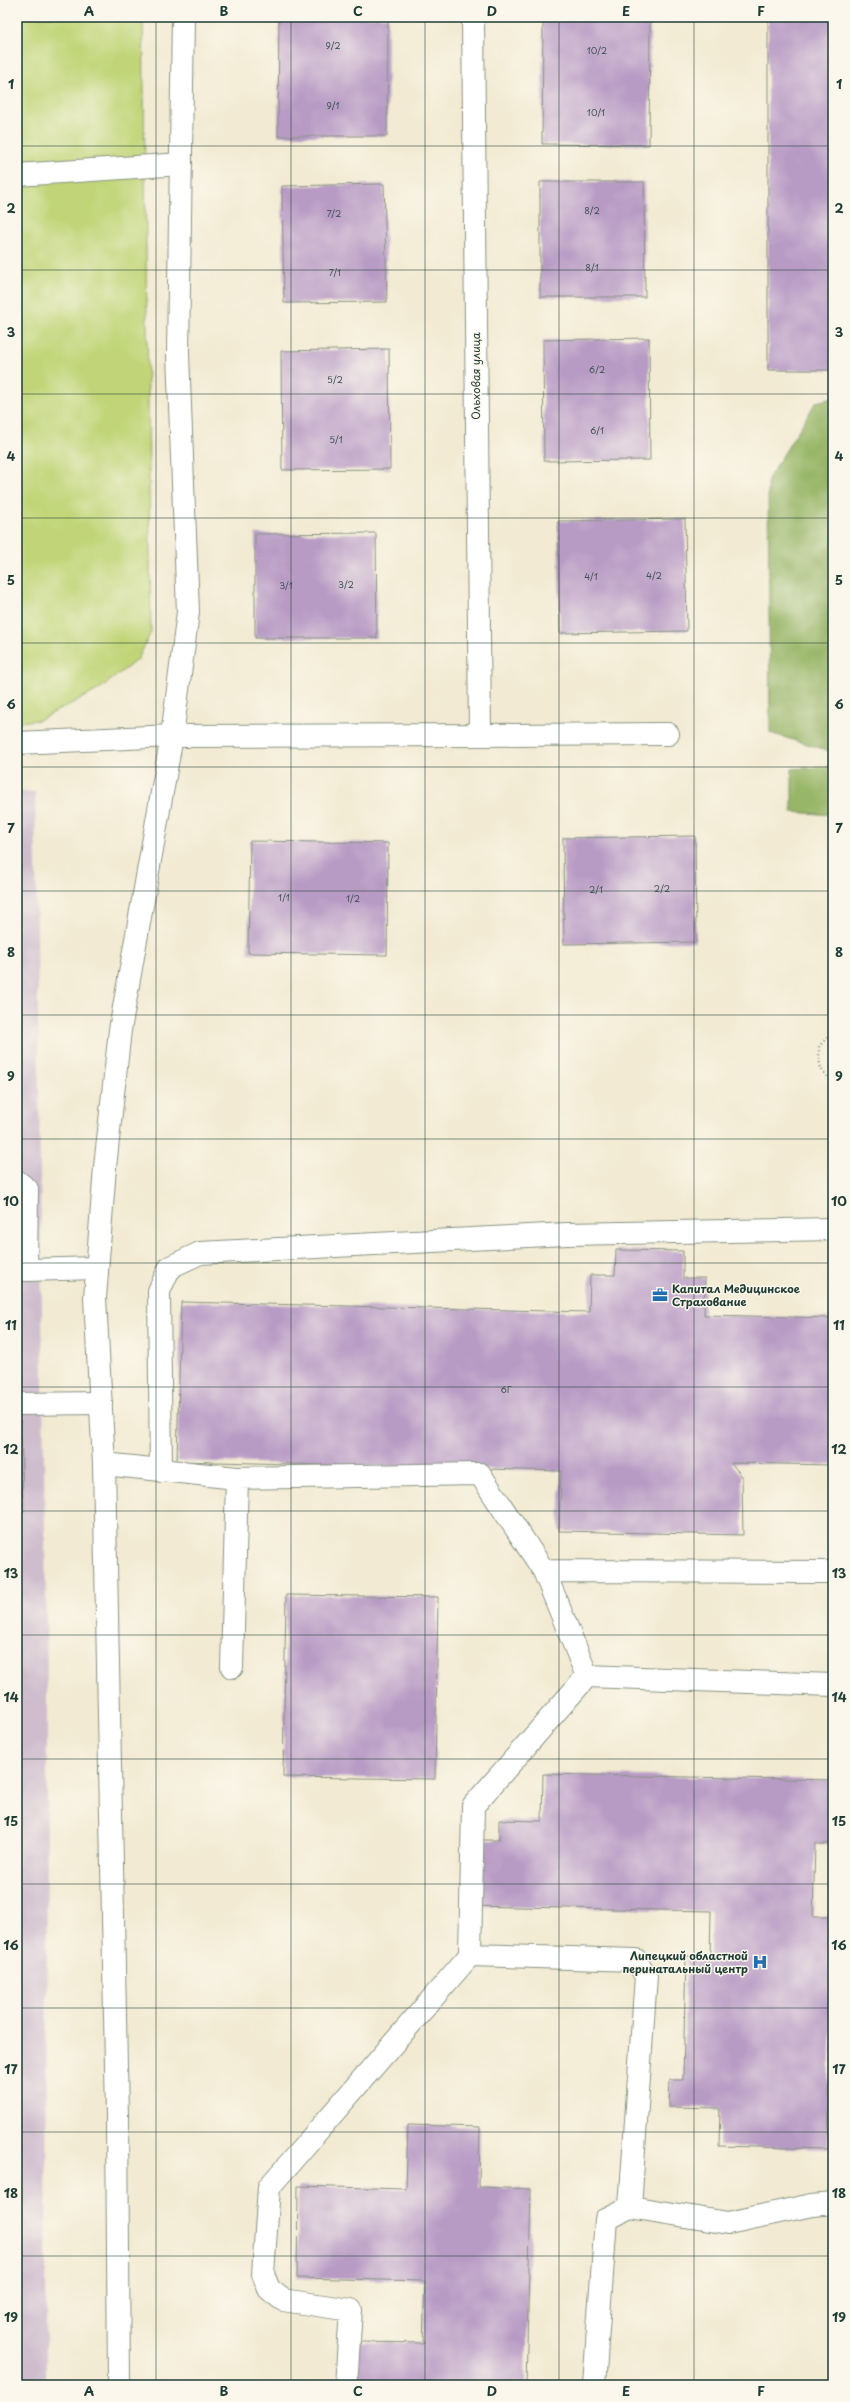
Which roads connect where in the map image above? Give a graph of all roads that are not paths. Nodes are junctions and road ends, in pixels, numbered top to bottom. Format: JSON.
{"nodes":[{"id":1,"x":183,"y":17,"type":"edge"},
{"id":2,"x":473,"y":17,"type":"edge"},
{"id":3,"x":181,"y":164,"type":"junction"},
{"id":4,"x":17,"y":175,"type":"edge"},
{"id":5,"x":668,"y":734,"type":"dead end"},
{"id":6,"x":480,"y":735,"type":"junction"},
{"id":7,"x":172,"y":736,"type":"junction"},
{"id":8,"x":17,"y":743,"type":"edge"},
{"id":9,"x":17,"y":1181,"type":"edge"},
{"id":10,"x":833,"y":1229,"type":"edge"},
{"id":11,"x":97,"y":1268,"type":"junction"},
{"id":12,"x":101,"y":1403,"type":"junction"},
{"id":13,"x":17,"y":1404,"type":"edge"},
{"id":14,"x":104,"y":1464,"type":"junction"},
{"id":15,"x":161,"y":1471,"type":"junction"},
{"id":16,"x":237,"y":1478,"type":"junction"},
{"id":17,"x":544,"y":1570,"type":"junction"},
{"id":18,"x":833,"y":1572,"type":"edge"},
{"id":19,"x":232,"y":1667,"type":"dead end"},
{"id":20,"x":587,"y":1676,"type":"junction"},
{"id":21,"x":833,"y":1685,"type":"edge"},
{"id":22,"x":470,"y":1955,"type":"junction"},
{"id":23,"x":833,"y":2204,"type":"edge"},
{"id":24,"x":630,"y":2207,"type":"junction"},
{"id":25,"x":119,"y":2385,"type":"edge"},
{"id":26,"x":346,"y":2385,"type":"edge"},
{"id":27,"x":594,"y":2385,"type":"edge"}],
"edges":[{"from":1,"to":3,"type":"street"},
{"from":2,"to":6,"type":"street","name":"Ольховая улица"},
{"from":3,"to":4,"type":"street"},
{"from":3,"to":7,"type":"street"},
{"from":5,"to":6,"type":"street"},
{"from":6,"to":7,"type":"street"},
{"from":7,"to":8,"type":"street"},
{"from":7,"to":11,"type":"street"},
{"from":9,"to":11,"type":"street"},
{"from":10,"to":15,"type":"street"},
{"from":11,"to":12,"type":"street"},
{"from":12,"to":13,"type":"street"},
{"from":12,"to":14,"type":"street"},
{"from":14,"to":15,"type":"street"},
{"from":14,"to":25,"type":"street"},
{"from":15,"to":16,"type":"street"},
{"from":16,"to":17,"type":"street"},
{"from":16,"to":19,"type":"street"},
{"from":17,"to":18,"type":"street"},
{"from":17,"to":20,"type":"street"},
{"from":20,"to":21,"type":"street"},
{"from":20,"to":22,"type":"street"},
{"from":22,"to":24,"type":"street"},
{"from":22,"to":26,"type":"street"},
{"from":23,"to":24,"type":"street"},
{"from":24,"to":27,"type":"street"}]}
